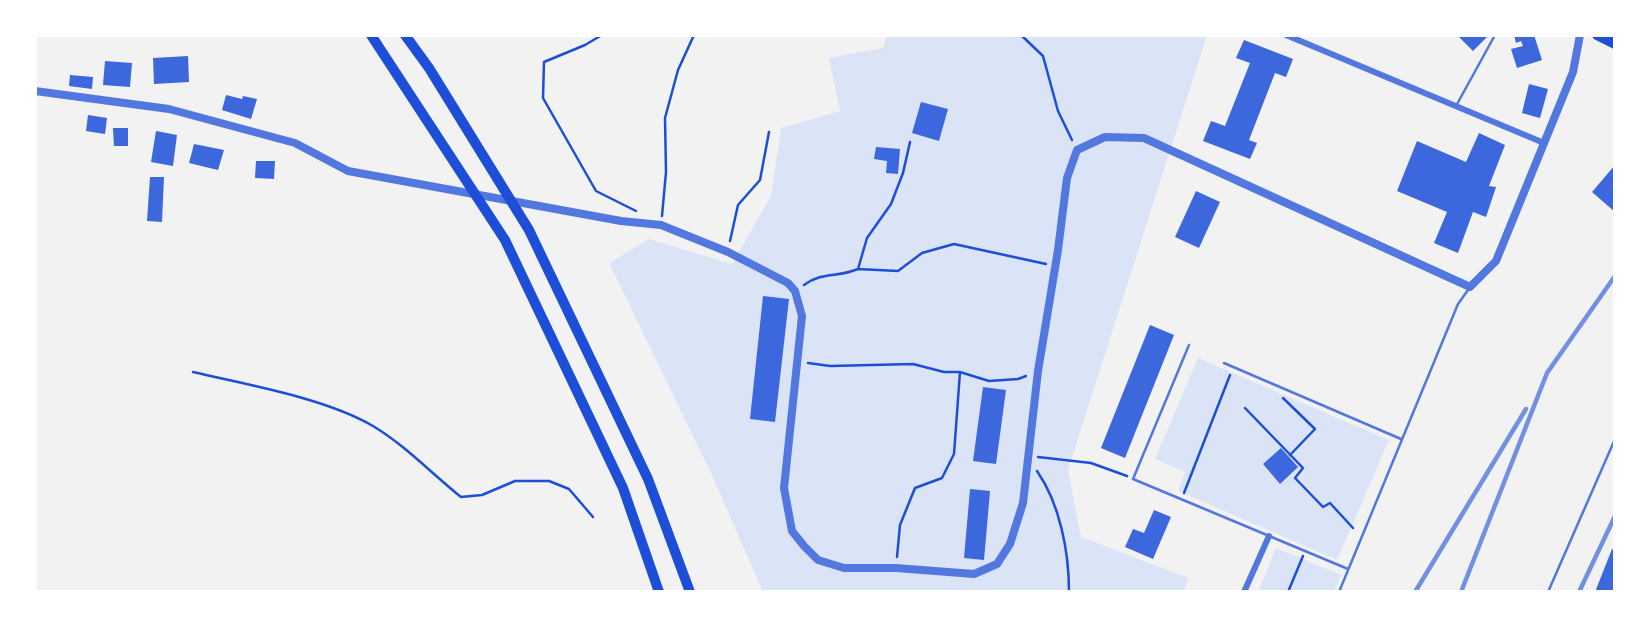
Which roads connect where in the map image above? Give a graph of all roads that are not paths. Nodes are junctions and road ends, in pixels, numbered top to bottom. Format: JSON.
{"nodes":[{"id":1,"x":371,"y":35,"type":"edge"},
{"id":2,"x":405,"y":35,"type":"edge"},
{"id":3,"x":1286,"y":35,"type":"edge"},
{"id":4,"x":1495,"y":35,"type":"edge"},
{"id":5,"x":1580,"y":35,"type":"edge"},
{"id":6,"x":1597,"y":35,"type":"edge"},
{"id":7,"x":1610,"y":40,"type":"edge"},
{"id":8,"x":35,"y":91,"type":"edge"},
{"id":9,"x":1456,"y":106,"type":"junction"},
{"id":10,"x":1544,"y":143,"type":"junction"},
{"id":11,"x":1470,"y":287,"type":"junction"},
{"id":12,"x":1189,"y":345,"type":"dead end"},
{"id":13,"x":1224,"y":363,"type":"dead end"},
{"id":14,"x":1402,"y":439,"type":"junction"},
{"id":15,"x":1615,"y":439,"type":"edge"},
{"id":16,"x":1269,"y":536,"type":"junction"},
{"id":17,"x":1348,"y":569,"type":"junction"},
{"id":18,"x":659,"y":592,"type":"edge"},
{"id":19,"x":690,"y":592,"type":"edge"},
{"id":20,"x":1244,"y":592,"type":"edge"},
{"id":21,"x":1339,"y":592,"type":"edge"},
{"id":22,"x":1548,"y":592,"type":"edge"}],
"edges":[{"from":1,"to":18,"type":"highway"},
{"from":2,"to":19,"type":"highway"},
{"from":3,"to":9,"type":"street"},
{"from":4,"to":9,"type":"lane"},
{"from":5,"to":10,"type":"street"},
{"from":6,"to":7,"type":"main road"},
{"from":8,"to":11,"type":"street"},
{"from":9,"to":10,"type":"street"},
{"from":10,"to":11,"type":"street"},
{"from":11,"to":14,"type":"lane"},
{"from":12,"to":16,"type":"lane"},
{"from":13,"to":14,"type":"lane"},
{"from":14,"to":17,"type":"lane"},
{"from":15,"to":22,"type":"lane"},
{"from":16,"to":17,"type":"lane"},
{"from":16,"to":20,"type":"street"},
{"from":17,"to":21,"type":"lane"}]}
